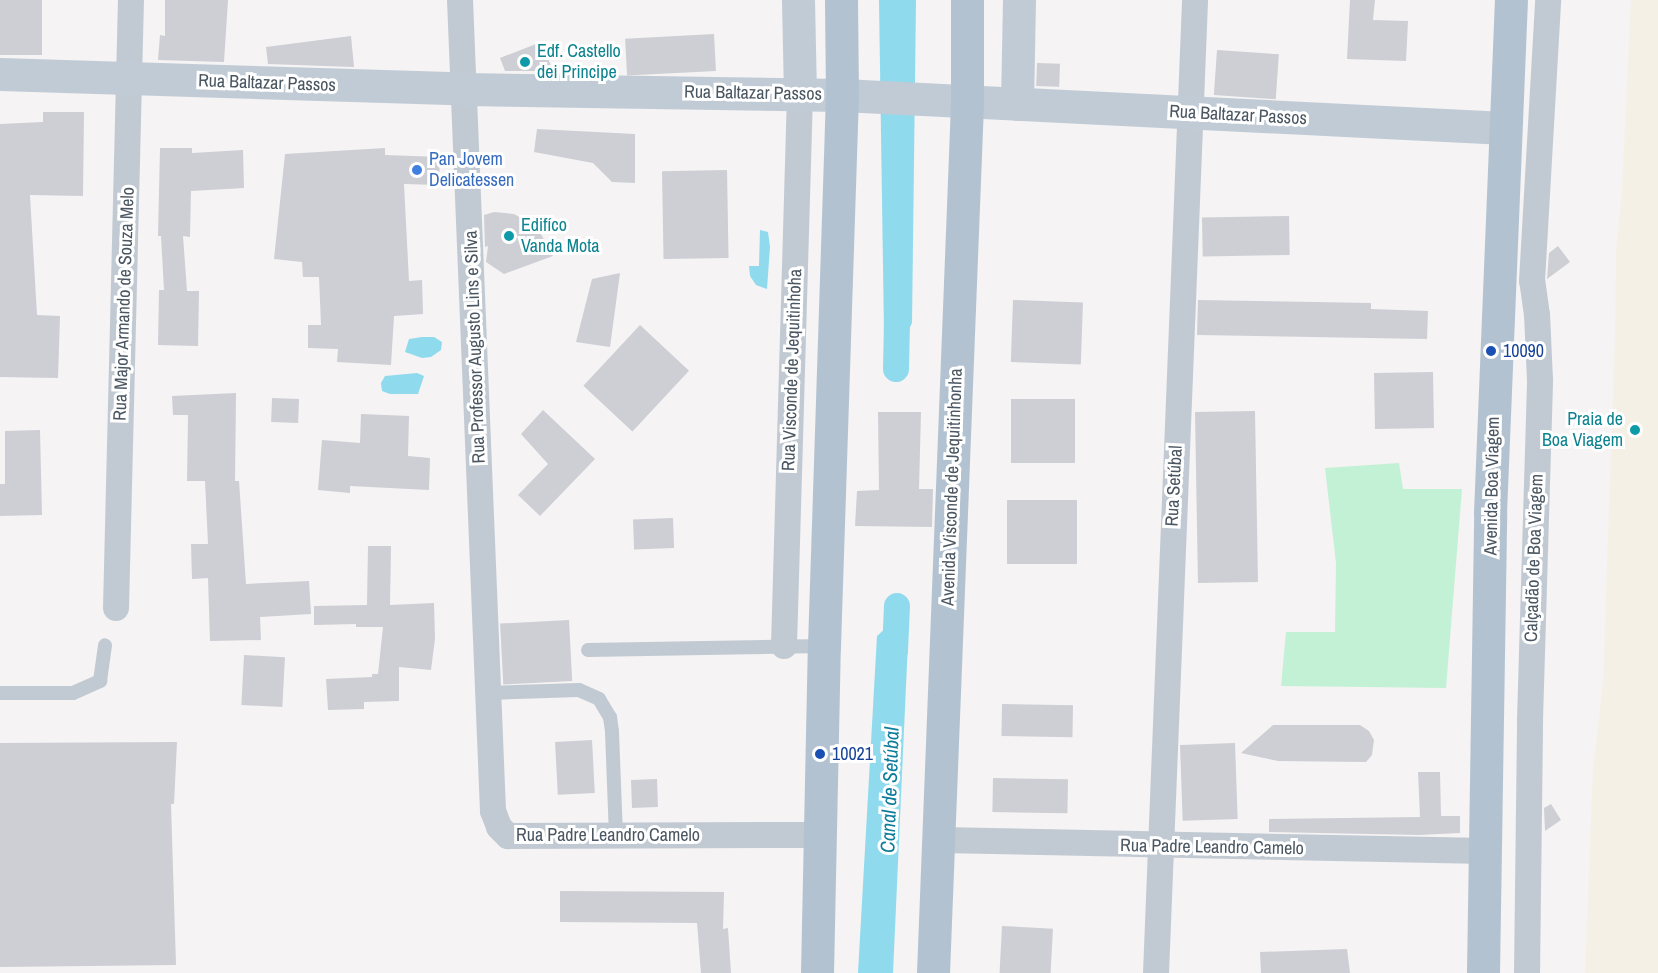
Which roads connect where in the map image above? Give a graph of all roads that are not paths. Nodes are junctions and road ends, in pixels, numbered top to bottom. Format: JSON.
{"nodes":[{"id":1,"x":131,"y":0,"type":"edge"},
{"id":2,"x":460,"y":0,"type":"edge"},
{"id":3,"x":798,"y":0,"type":"edge"},
{"id":4,"x":841,"y":0,"type":"edge"},
{"id":5,"x":967,"y":0,"type":"edge"},
{"id":6,"x":1019,"y":0,"type":"edge"},
{"id":7,"x":1195,"y":0,"type":"edge"},
{"id":8,"x":1511,"y":0,"type":"edge"},
{"id":9,"x":1548,"y":0,"type":"edge"},
{"id":10,"x":0,"y":74,"type":"edge"},
{"id":11,"x":131,"y":78,"type":"junction"},
{"id":12,"x":465,"y":89,"type":"junction"},
{"id":13,"x":800,"y":94,"type":"junction"},
{"id":14,"x":856,"y":96,"type":"junction"},
{"id":15,"x":957,"y":102,"type":"junction"},
{"id":16,"x":1017,"y":104,"type":"junction"},
{"id":17,"x":1191,"y":112,"type":"junction"},
{"id":18,"x":1505,"y":128,"type":"junction"},
{"id":19,"x":116,"y":608,"type":"dead end"},
{"id":20,"x":105,"y":645,"type":"dead end"},
{"id":21,"x":784,"y":646,"type":"junction"},
{"id":22,"x":824,"y":646,"type":"junction"},
{"id":23,"x":588,"y":650,"type":"dead end"},
{"id":24,"x":0,"y":693,"type":"edge"},
{"id":25,"x":489,"y":693,"type":"junction"},
{"id":26,"x":616,"y":834,"type":"junction"},
{"id":27,"x":820,"y":835,"type":"junction"},
{"id":28,"x":939,"y":840,"type":"junction"},
{"id":29,"x":1160,"y":846,"type":"junction"},
{"id":30,"x":1486,"y":851,"type":"junction"},
{"id":31,"x":817,"y":973,"type":"edge"},
{"id":32,"x":933,"y":973,"type":"edge"},
{"id":33,"x":1156,"y":973,"type":"edge"},
{"id":34,"x":1483,"y":973,"type":"edge"},
{"id":35,"x":1527,"y":973,"type":"edge"}],
"edges":[{"from":1,"to":11,"type":"street","name":"Rua Major Armando de Souza Melo"},
{"from":2,"to":12,"type":"street","name":"Rua Professor Augusto Lins e Silva"},
{"from":3,"to":13,"type":"street"},
{"from":4,"to":14,"type":"main road"},
{"from":5,"to":15,"type":"main road","name":"Avenida Visconde de Jequitinhonha"},
{"from":6,"to":16,"type":"street"},
{"from":7,"to":17,"type":"street","name":"Rua Setúbal"},
{"from":8,"to":18,"type":"main road","name":"Avenida Boa Viagem"},
{"from":9,"to":35,"type":"street","name":"Calçadão de Boa Viagem"},
{"from":10,"to":11,"type":"street","name":"Rua Baltazar Passos"},
{"from":11,"to":12,"type":"street","name":"Rua Baltazar Passos"},
{"from":11,"to":19,"type":"street","name":"Rua Major Armando de Souza Melo"},
{"from":12,"to":13,"type":"street","name":"Rua Baltazar Passos"},
{"from":12,"to":25,"type":"street","name":"Rua Professor Augusto Lins e Silva"},
{"from":13,"to":14,"type":"street","name":"Rua Baltazar Passos"},
{"from":13,"to":21,"type":"street","name":"Rua Visconde de Jequitinhoha"},
{"from":14,"to":15,"type":"street","name":"Rua Baltazar Passos"},
{"from":14,"to":22,"type":"main road"},
{"from":15,"to":16,"type":"street","name":"Rua Baltazar Passos"},
{"from":15,"to":28,"type":"main road","name":"Avenida Visconde de Jequitinhonha"},
{"from":16,"to":17,"type":"street","name":"Rua Baltazar Passos"},
{"from":17,"to":18,"type":"street","name":"Rua Baltazar Passos"},
{"from":17,"to":29,"type":"street","name":"Rua Setúbal"},
{"from":18,"to":30,"type":"main road","name":"Avenida Boa Viagem"},
{"from":20,"to":24,"type":"lane"},
{"from":21,"to":22,"type":"lane"},
{"from":21,"to":23,"type":"lane"},
{"from":22,"to":27,"type":"main road"},
{"from":25,"to":26,"type":"lane"},
{"from":25,"to":26,"type":"street","name":"Rua Padre Leandro Camelo"},
{"from":26,"to":27,"type":"street","name":"Rua Padre Leandro Camelo"},
{"from":27,"to":31,"type":"main road"},
{"from":28,"to":29,"type":"street","name":"Rua Padre Leandro Camelo"},
{"from":28,"to":32,"type":"main road","name":"Avenida Visconde de Jequitinhonha"},
{"from":29,"to":30,"type":"street","name":"Rua Padre Leandro Camelo"},
{"from":29,"to":33,"type":"street","name":"Rua Setúbal"},
{"from":30,"to":34,"type":"main road","name":"Avenida Boa Viagem"}]}
